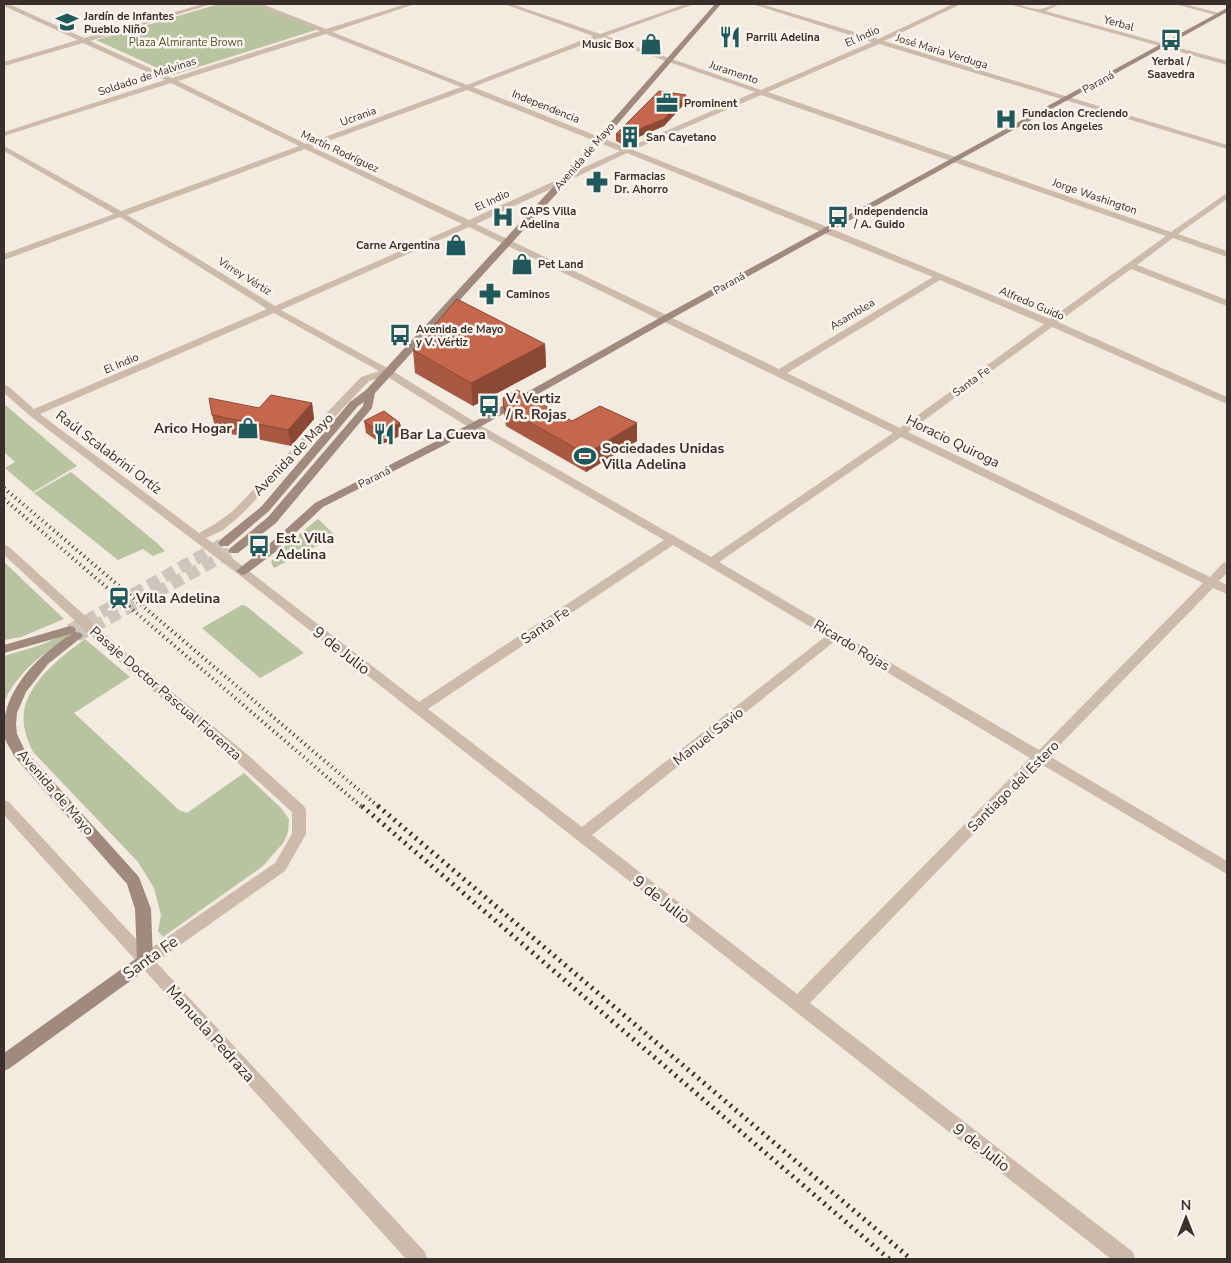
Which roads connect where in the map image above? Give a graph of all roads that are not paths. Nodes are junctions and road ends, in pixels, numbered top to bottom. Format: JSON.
{"nodes":[{"id":1,"x":4,"y":4,"type":"edge"},
{"id":2,"x":209,"y":4,"type":"edge"},
{"id":3,"x":257,"y":4,"type":"edge"},
{"id":4,"x":412,"y":4,"type":"edge"},
{"id":5,"x":507,"y":4,"type":"edge"},
{"id":6,"x":690,"y":4,"type":"edge"},
{"id":7,"x":718,"y":4,"type":"edge"},
{"id":8,"x":755,"y":4,"type":"edge"},
{"id":9,"x":958,"y":4,"type":"edge"},
{"id":10,"x":1012,"y":4,"type":"edge"},
{"id":11,"x":1057,"y":4,"type":"edge"},
{"id":12,"x":1178,"y":4,"type":"edge"},
{"id":13,"x":1227,"y":10,"type":"edge"},
{"id":14,"x":1040,"y":11,"type":"junction"},
{"id":15,"x":1219,"y":14,"type":"junction"},
{"id":16,"x":325,"y":31,"type":"junction"},
{"id":17,"x":600,"y":36,"type":"junction"},
{"id":18,"x":86,"y":40,"type":"junction"},
{"id":19,"x":877,"y":42,"type":"junction"},
{"id":20,"x":1163,"y":45,"type":"junction"},
{"id":21,"x":668,"y":60,"type":"junction"},
{"id":22,"x":1227,"y":63,"type":"edge"},
{"id":23,"x":4,"y":64,"type":"edge"},
{"id":24,"x":170,"y":80,"type":"junction"},
{"id":25,"x":468,"y":88,"type":"junction"},
{"id":26,"x":761,"y":93,"type":"junction"},
{"id":27,"x":1067,"y":99,"type":"junction"},
{"id":28,"x":4,"y":134,"type":"edge"},
{"id":29,"x":599,"y":139,"type":"junction"},
{"id":30,"x":306,"y":147,"type":"junction"},
{"id":31,"x":1227,"y":147,"type":"edge"},
{"id":32,"x":4,"y":148,"type":"edge"},
{"id":33,"x":628,"y":151,"type":"junction"},
{"id":34,"x":955,"y":159,"type":"junction"},
{"id":35,"x":568,"y":176,"type":"junction"},
{"id":36,"x":1227,"y":195,"type":"edge"},
{"id":37,"x":122,"y":215,"type":"junction"},
{"id":38,"x":468,"y":224,"type":"junction"},
{"id":39,"x":826,"y":230,"type":"junction"},
{"id":40,"x":1173,"y":235,"type":"junction"},
{"id":41,"x":508,"y":242,"type":"junction"},
{"id":42,"x":1227,"y":254,"type":"edge"},
{"id":43,"x":4,"y":257,"type":"edge"},
{"id":44,"x":1130,"y":265,"type":"junction"},
{"id":45,"x":939,"y":277,"type":"junction"},
{"id":46,"x":1227,"y":303,"type":"edge"},
{"id":47,"x":275,"y":309,"type":"junction"},
{"id":48,"x":666,"y":318,"type":"junction"},
{"id":49,"x":1051,"y":323,"type":"junction"},
{"id":50,"x":387,"y":372,"type":"junction"},
{"id":51,"x":778,"y":374,"type":"junction"},
{"id":52,"x":4,"y":388,"type":"edge"},
{"id":53,"x":370,"y":392,"type":"junction"},
{"id":54,"x":1227,"y":401,"type":"edge"},
{"id":55,"x":33,"y":413,"type":"junction"},
{"id":56,"x":474,"y":426,"type":"junction"},
{"id":57,"x":901,"y":432,"type":"junction"},
{"id":58,"x":198,"y":538,"type":"junction"},
{"id":59,"x":672,"y":540,"type":"junction"},
{"id":60,"x":224,"y":543,"type":"tunnel mouth"},
{"id":61,"x":4,"y":549,"type":"edge"},
{"id":62,"x":234,"y":550,"type":"tunnel mouth"},
{"id":63,"x":711,"y":562,"type":"junction"},
{"id":64,"x":1227,"y":566,"type":"edge"},
{"id":65,"x":242,"y":571,"type":"junction"},
{"id":66,"x":1211,"y":583,"type":"junction"},
{"id":67,"x":1227,"y":590,"type":"edge"},
{"id":68,"x":835,"y":635,"type":"junction"},
{"id":69,"x":4,"y":649,"type":"edge"},
{"id":70,"x":418,"y":709,"type":"junction"},
{"id":71,"x":1040,"y":758,"type":"junction"},
{"id":72,"x":4,"y":806,"type":"edge"},
{"id":73,"x":581,"y":836,"type":"junction"},
{"id":74,"x":293,"y":848,"type":"joint"},
{"id":75,"x":1227,"y":868,"type":"edge"},
{"id":76,"x":145,"y":960,"type":"junction"},
{"id":77,"x":798,"y":1004,"type":"junction"},
{"id":78,"x":4,"y":1063,"type":"edge"},
{"id":79,"x":418,"y":1259,"type":"edge"},
{"id":80,"x":1126,"y":1259,"type":"edge"}],
"edges":[{"from":1,"to":18,"type":"street","name":"Martín Rodríguez"},
{"from":2,"to":18,"type":"street"},
{"from":3,"to":16,"type":"street","name":"Independencia"},
{"from":4,"to":16,"type":"street","name":"Soldado de Malvinas"},
{"from":5,"to":17,"type":"street","name":"Juramento"},
{"from":6,"to":17,"type":"street","name":"Ucrania"},
{"from":7,"to":21,"type":"main road","name":"Avenida de Mayo"},
{"from":8,"to":19,"type":"street","name":"José Maria Verduga"},
{"from":9,"to":19,"type":"street","name":"El Indio"},
{"from":10,"to":14,"type":"street","name":"Yerbal"},
{"from":11,"to":14,"type":"street"},
{"from":12,"to":15,"type":"street"},
{"from":13,"to":15,"type":"main road","name":"Paraná"},
{"from":14,"to":20,"type":"street","name":"Yerbal"},
{"from":15,"to":20,"type":"main road","name":"Paraná"},
{"from":16,"to":24,"type":"street","name":"Soldado de Malvinas"},
{"from":16,"to":25,"type":"street","name":"Independencia"},
{"from":17,"to":21,"type":"street","name":"Juramento"},
{"from":17,"to":25,"type":"street","name":"Ucrania"},
{"from":18,"to":23,"type":"street"},
{"from":18,"to":24,"type":"street","name":"Martín Rodríguez"},
{"from":19,"to":26,"type":"street","name":"El Indio"},
{"from":19,"to":27,"type":"street","name":"José Maria Verduga"},
{"from":20,"to":22,"type":"street","name":"Yerbal"},
{"from":20,"to":27,"type":"main road","name":"Paraná"},
{"from":21,"to":26,"type":"street","name":"Juramento"},
{"from":21,"to":29,"type":"main road","name":"Avenida de Mayo"},
{"from":24,"to":28,"type":"street","name":"Soldado de Malvinas"},
{"from":24,"to":30,"type":"street","name":"Martín Rodríguez"},
{"from":25,"to":29,"type":"street","name":"Independencia"},
{"from":25,"to":30,"type":"street","name":"Ucrania"},
{"from":26,"to":33,"type":"street","name":"El Indio"},
{"from":26,"to":34,"type":"street","name":"Juramento"},
{"from":27,"to":31,"type":"street","name":"José Maria Verduga"},
{"from":27,"to":34,"type":"main road","name":"Paraná"},
{"from":29,"to":33,"type":"street","name":"Independencia"},
{"from":29,"to":35,"type":"main road","name":"Avenida de Mayo"},
{"from":30,"to":37,"type":"street","name":"Ucrania"},
{"from":30,"to":38,"type":"street","name":"Martín Rodríguez"},
{"from":32,"to":37,"type":"street","name":"Virrey Vértiz"},
{"from":33,"to":35,"type":"street","name":"El Indio"},
{"from":33,"to":39,"type":"street","name":"Independencia"},
{"from":34,"to":39,"type":"main road","name":"Paraná"},
{"from":34,"to":40,"type":"street","name":"Jorge Washington"},
{"from":35,"to":38,"type":"street","name":"El Indio"},
{"from":35,"to":41,"type":"main road","name":"Avenida de Mayo"},
{"from":36,"to":40,"type":"street","name":"Santa Fe"},
{"from":37,"to":43,"type":"street","name":"Ucrania"},
{"from":37,"to":47,"type":"street","name":"Virrey Vértiz"},
{"from":38,"to":41,"type":"street","name":"Martín Rodríguez"},
{"from":38,"to":47,"type":"street","name":"El Indio"},
{"from":39,"to":45,"type":"street","name":"Alfredo Guido"},
{"from":39,"to":48,"type":"main road","name":"Paraná"},
{"from":40,"to":42,"type":"street","name":"Jorge Washington"},
{"from":40,"to":44,"type":"street","name":"Santa Fe"},
{"from":41,"to":48,"type":"street","name":"Martín Rodríguez"},
{"from":41,"to":50,"type":"main road","name":"Avenida de Mayo"},
{"from":44,"to":46,"type":"street"},
{"from":44,"to":49,"type":"street","name":"Santa Fe"},
{"from":45,"to":49,"type":"street","name":"Alfredo Guido"},
{"from":45,"to":51,"type":"street","name":"Asamblea"},
{"from":47,"to":50,"type":"street","name":"Virrey Vértiz"},
{"from":47,"to":55,"type":"street","name":"El Indio"},
{"from":48,"to":51,"type":"street","name":"Horacio Quiroga"},
{"from":48,"to":56,"type":"main road","name":"Paraná"},
{"from":49,"to":54,"type":"street","name":"Alfredo Guido"},
{"from":49,"to":57,"type":"street","name":"Santa Fe"},
{"from":50,"to":53,"type":"main road","name":"Avenida de Mayo"},
{"from":50,"to":56,"type":"street","name":"Virrey Vértiz"},
{"from":50,"to":58,"type":"street","name":"Avenida de Mayo"},
{"from":51,"to":57,"type":"street","name":"Horacio Quiroga"},
{"from":52,"to":55,"type":"street","name":"Raúl Scalabrini Ortíz"},
{"from":53,"to":60,"type":"main road","name":"Avenida de Mayo"},
{"from":53,"to":62,"type":"main road","name":"Avenida de Mayo"},
{"from":55,"to":58,"type":"street","name":"Raúl Scalabrini Ortíz"},
{"from":56,"to":59,"type":"street","name":"Ricardo Rojas"},
{"from":56,"to":65,"type":"main road","name":"Paraná"},
{"from":57,"to":63,"type":"street","name":"Santa Fe"},
{"from":57,"to":66,"type":"street","name":"Horacio Quiroga"},
{"from":58,"to":65,"type":"street","name":"9 de Julio"},
{"from":59,"to":63,"type":"street","name":"Ricardo Rojas"},
{"from":59,"to":70,"type":"street","name":"Santa Fe"},
{"from":61,"to":74,"type":"street","name":"Pasaje Doctor Pascual Fiorenza"},
{"from":63,"to":68,"type":"street","name":"Ricardo Rojas"},
{"from":64,"to":66,"type":"street","name":"Santiago del Estero"},
{"from":65,"to":70,"type":"street","name":"9 de Julio"},
{"from":66,"to":67,"type":"street","name":"Horacio Quiroga"},
{"from":66,"to":71,"type":"street","name":"Santiago del Estero"},
{"from":68,"to":71,"type":"street","name":"Ricardo Rojas"},
{"from":68,"to":73,"type":"street","name":"Manuel Savio"},
{"from":69,"to":76,"type":"main road","name":"Avenida de Mayo"},
{"from":70,"to":73,"type":"street","name":"9 de Julio"},
{"from":71,"to":75,"type":"street","name":"Ricardo Rojas"},
{"from":71,"to":77,"type":"street","name":"Santiago del Estero"},
{"from":72,"to":76,"type":"street","name":"Manuela Pedraza"},
{"from":73,"to":77,"type":"street","name":"9 de Julio"},
{"from":74,"to":76,"type":"street","name":"Santa Fe"},
{"from":76,"to":78,"type":"main road","name":"Santa Fe"},
{"from":76,"to":79,"type":"street","name":"Manuela Pedraza"},
{"from":77,"to":80,"type":"street","name":"9 de Julio"}]}
